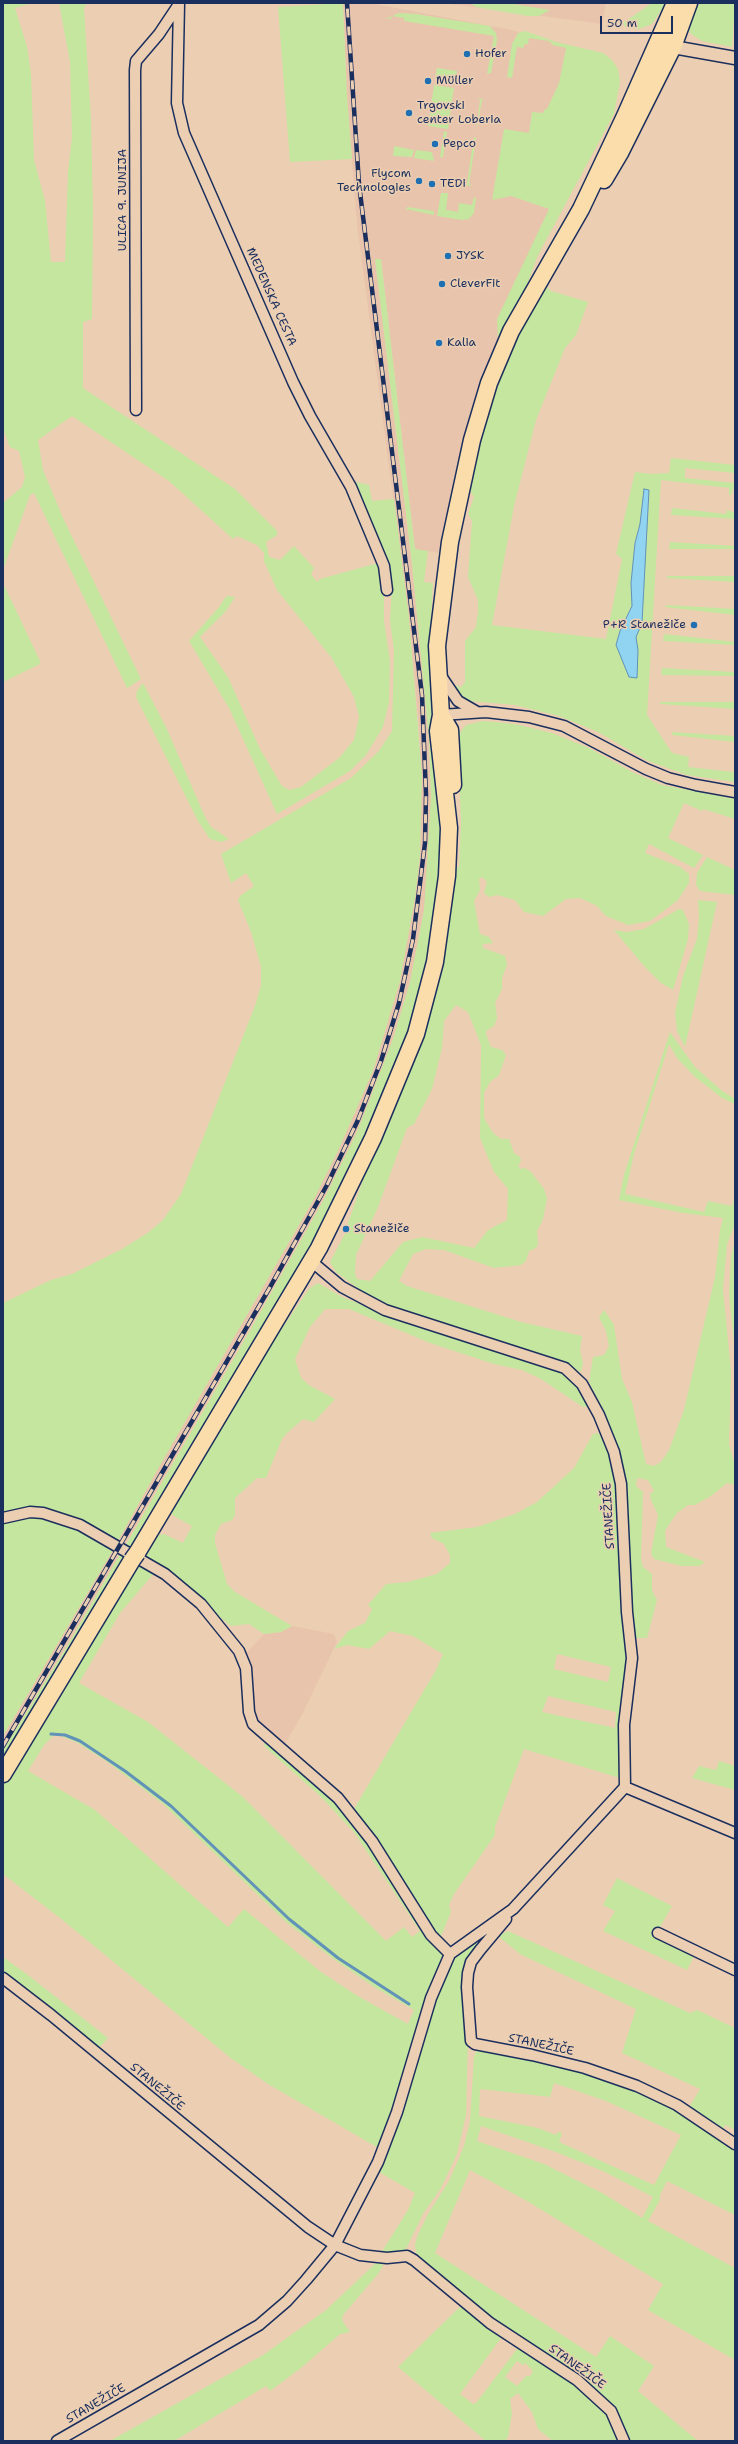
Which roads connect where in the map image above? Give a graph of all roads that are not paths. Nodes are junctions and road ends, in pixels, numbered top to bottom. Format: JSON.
{"nodes":[{"id":1,"x":674,"y":3,"type":"edge"},
{"id":2,"x":689,"y":3,"type":"edge"},
{"id":3,"x":179,"y":4,"type":"edge"},
{"id":4,"x":657,"y":45,"type":"junction"},
{"id":5,"x":672,"y":47,"type":"junction"},
{"id":6,"x":735,"y":58,"type":"edge"},
{"id":7,"x":581,"y":209,"type":"junction"},
{"id":8,"x":136,"y":410,"type":"dead end"},
{"id":9,"x":387,"y":590,"type":"dead end"},
{"id":10,"x":438,"y":672,"type":"junction"},
{"id":11,"x":477,"y":712,"type":"junction"},
{"id":12,"x":441,"y":715,"type":"junction"},
{"id":13,"x":735,"y":792,"type":"edge"},
{"id":14,"x":311,"y":1261,"type":"junction"},
{"id":15,"x":3,"y":1518,"type":"edge"},
{"id":16,"x":3,"y":1774,"type":"edge"},
{"id":17,"x":625,"y":1787,"type":"junction"},
{"id":18,"x":735,"y":1833,"type":"edge"},
{"id":19,"x":513,"y":1909,"type":"junction"},
{"id":20,"x":658,"y":1933,"type":"dead end"},
{"id":21,"x":450,"y":1954,"type":"junction"},
{"id":22,"x":735,"y":1970,"type":"edge"},
{"id":23,"x":3,"y":1978,"type":"edge"},
{"id":24,"x":735,"y":2144,"type":"edge"},
{"id":25,"x":335,"y":2244,"type":"junction"},
{"id":26,"x":57,"y":2441,"type":"edge"},
{"id":27,"x":624,"y":2441,"type":"edge"}],
"edges":[{"from":1,"to":4,"type":"main road"},
{"from":2,"to":5,"type":"main road"},
{"from":3,"to":8,"type":"street","name":"ULICA 9. JUNIJA"},
{"from":3,"to":9,"type":"street","name":"MEDENSKA CESTA"},
{"from":4,"to":5,"type":"main road"},
{"from":4,"to":7,"type":"main road"},
{"from":5,"to":6,"type":"street"},
{"from":5,"to":7,"type":"main road"},
{"from":7,"to":10,"type":"main road"},
{"from":10,"to":11,"type":"street"},
{"from":10,"to":12,"type":"main road"},
{"from":11,"to":12,"type":"street"},
{"from":11,"to":13,"type":"street"},
{"from":12,"to":14,"type":"main road"},
{"from":14,"to":16,"type":"main road"},
{"from":14,"to":17,"type":"street","name":"STANEŽIČE"},
{"from":15,"to":21,"type":"street"},
{"from":17,"to":18,"type":"street"},
{"from":17,"to":19,"type":"street","name":"STANEŽIČE"},
{"from":19,"to":21,"type":"street","name":"STANEŽIČE"},
{"from":19,"to":24,"type":"street","name":"STANEŽIČE"},
{"from":20,"to":22,"type":"street"},
{"from":21,"to":25,"type":"street","name":"STANEŽIČE"},
{"from":23,"to":25,"type":"street","name":"STANEŽIČE"},
{"from":25,"to":26,"type":"street","name":"STANEŽIČE"},
{"from":25,"to":27,"type":"street","name":"STANEŽIČE"}]}
